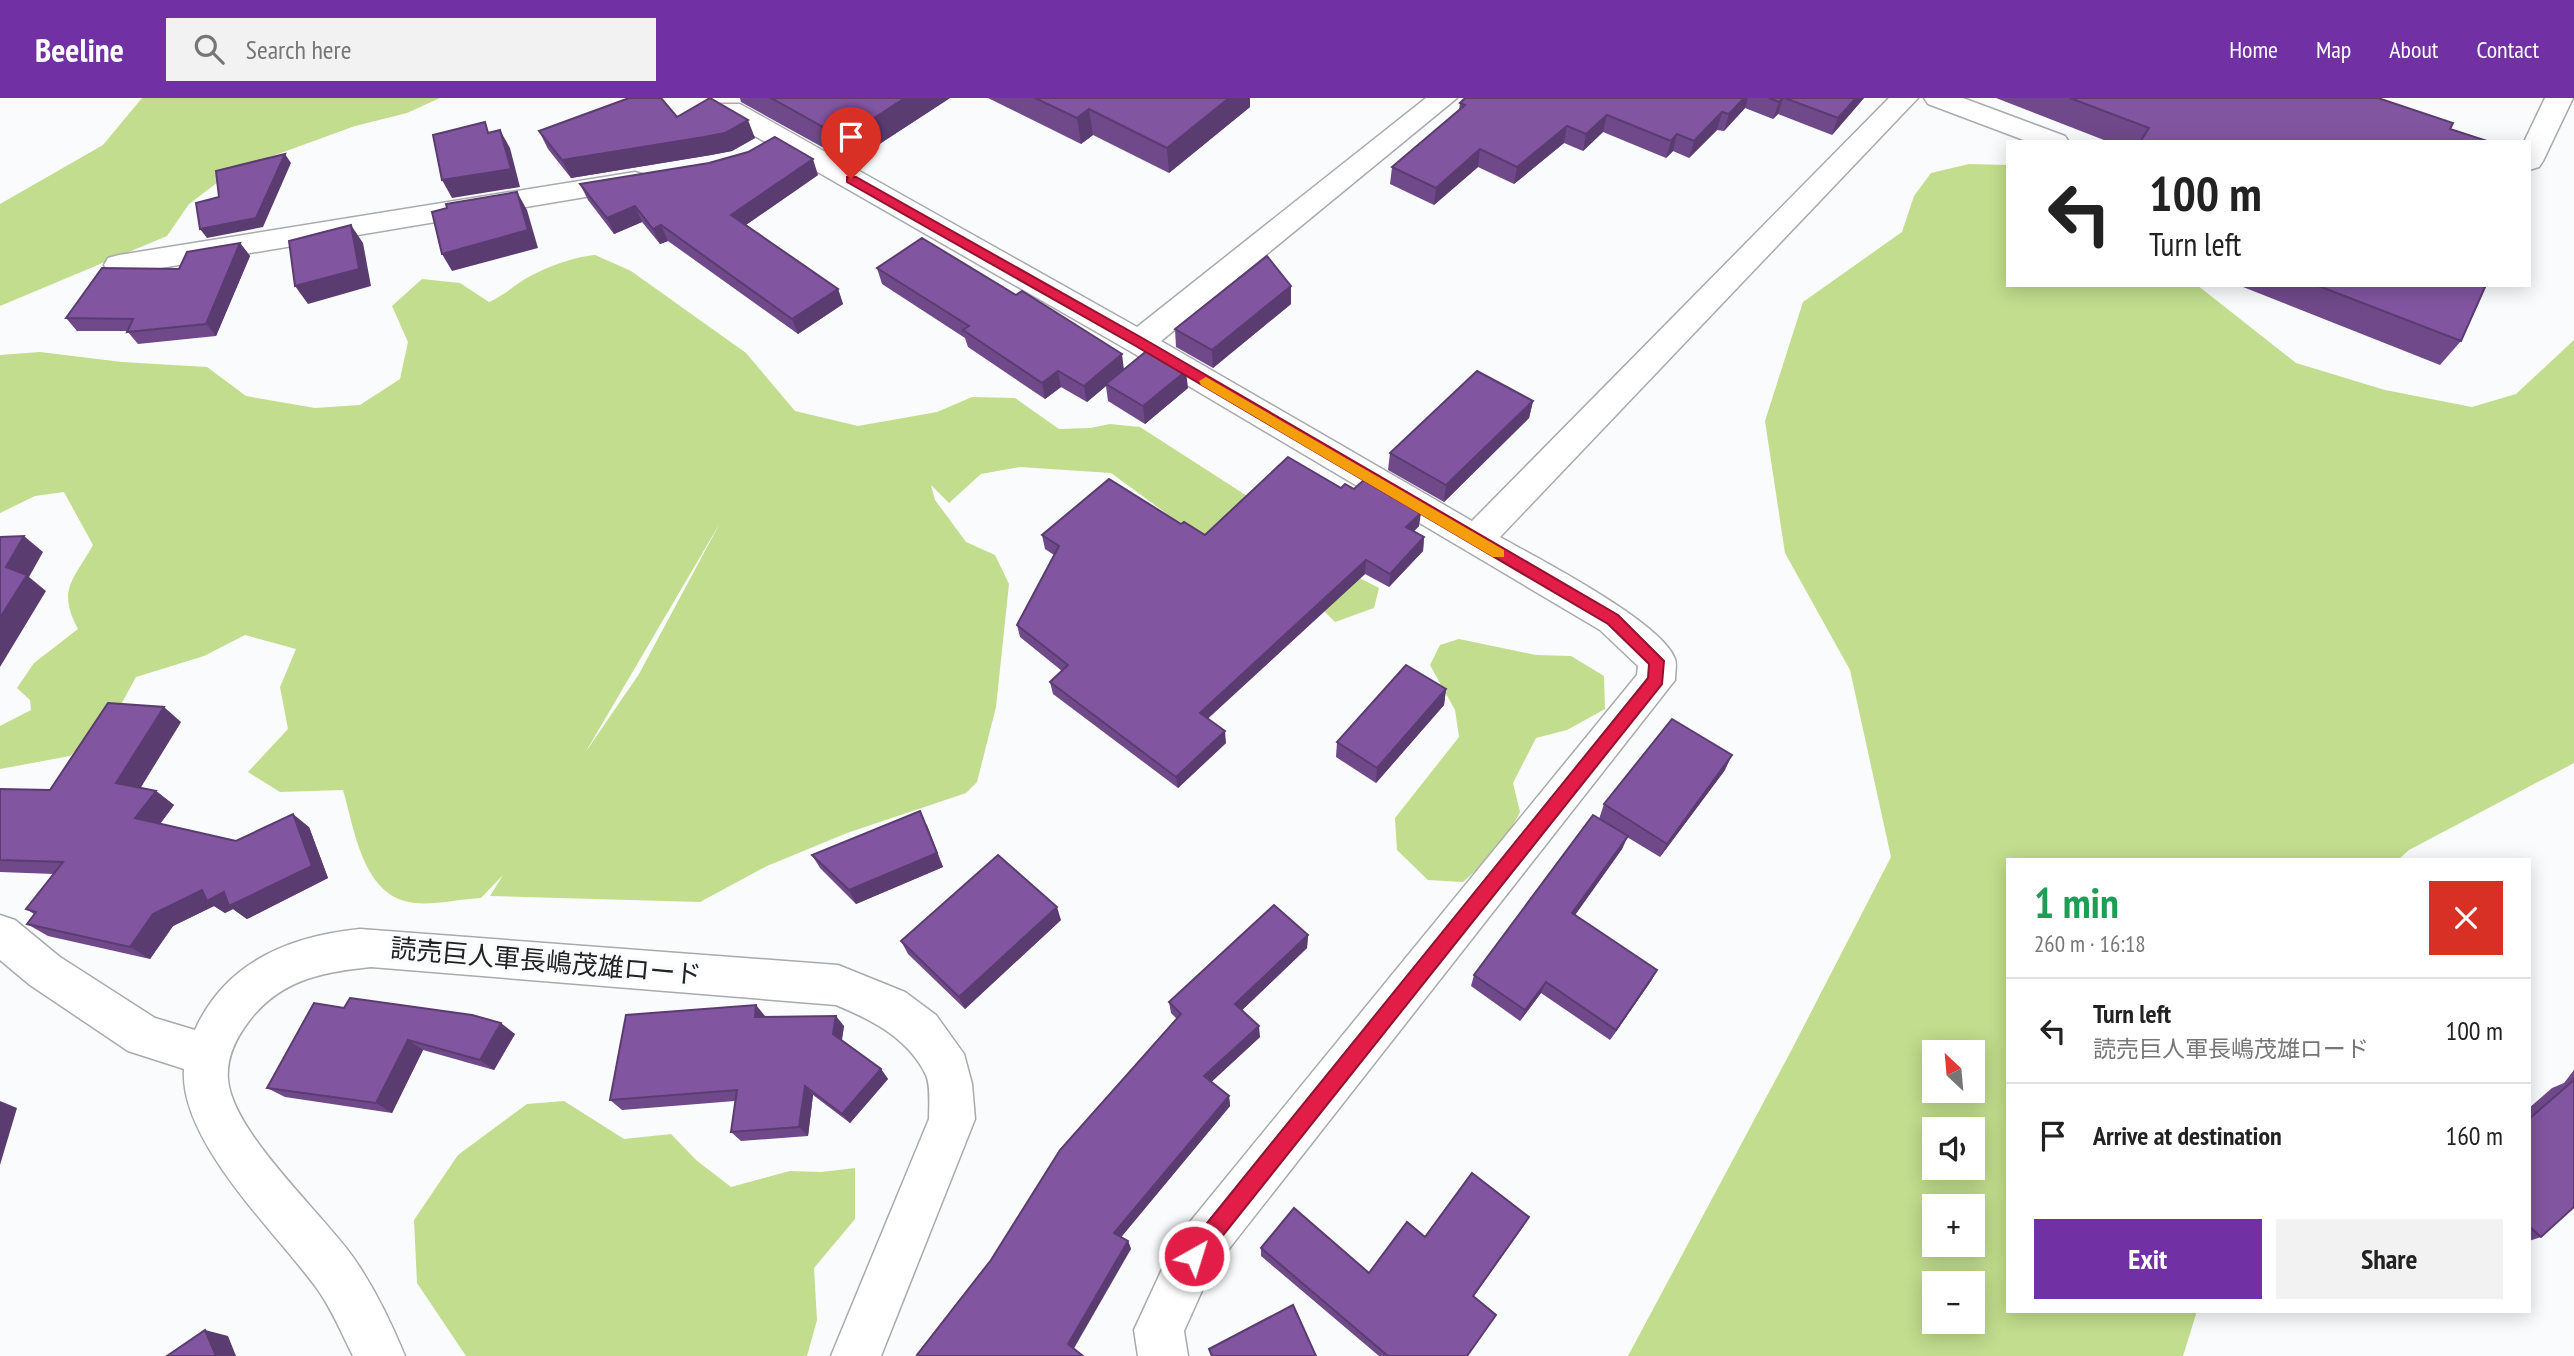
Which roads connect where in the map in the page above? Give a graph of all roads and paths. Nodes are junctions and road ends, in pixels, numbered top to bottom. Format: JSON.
{"nodes":[{"id":1,"x":1443,"y":98,"type":"edge"},
{"id":2,"x":1904,"y":98,"type":"edge"},
{"id":3,"x":1938,"y":98,"type":"edge"},
{"id":4,"x":2559,"y":98,"type":"edge"},
{"id":5,"x":1998,"y":107,"type":"edge"},
{"id":6,"x":730,"y":110,"type":"edge"},
{"id":7,"x":2052,"y":140,"type":"edge"},
{"id":8,"x":2531,"y":157,"type":"edge"},
{"id":9,"x":659,"y":177,"type":"edge"},
{"id":10,"x":119,"y":265,"type":"edge"},
{"id":11,"x":1139,"y":342,"type":"junction"},
{"id":12,"x":1475,"y":540,"type":"junction"},
{"id":13,"x":0,"y":934,"type":"edge"},
{"id":14,"x":206,"y":1054,"type":"junction"},
{"id":15,"x":380,"y":1356,"type":"edge"},
{"id":16,"x":856,"y":1356,"type":"edge"},
{"id":17,"x":1163,"y":1356,"type":"edge"}],
"edges":[{"from":1,"to":11,"type":"street"},
{"from":2,"to":12,"type":"street"},
{"from":3,"to":5,"type":"street"},
{"from":4,"to":8,"type":"street"},
{"from":5,"to":7,"type":"street"},
{"from":6,"to":11,"type":"street"},
{"from":9,"to":10,"type":"street"},
{"from":11,"to":12,"type":"street"},
{"from":12,"to":17,"type":"street"},
{"from":13,"to":14,"type":"street"},
{"from":14,"to":15,"type":"street"},
{"from":14,"to":16,"type":"street","name":"読売巨人軍長嶋茂雄ロード"}]}
